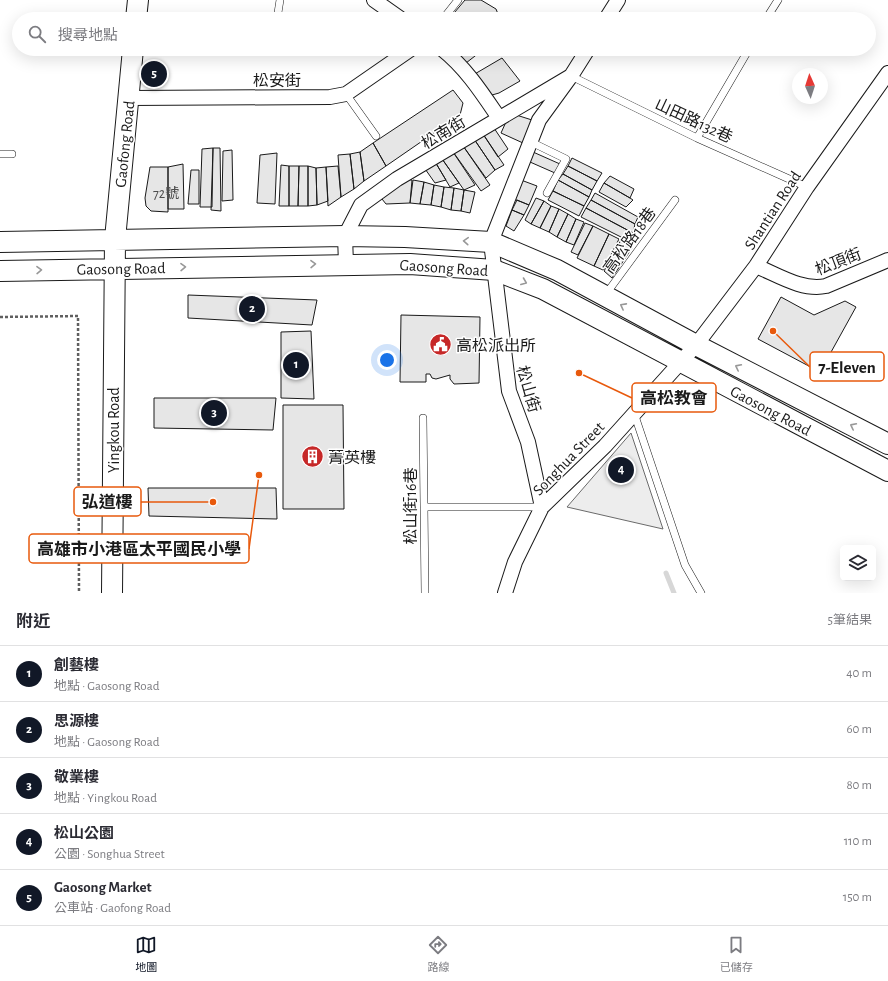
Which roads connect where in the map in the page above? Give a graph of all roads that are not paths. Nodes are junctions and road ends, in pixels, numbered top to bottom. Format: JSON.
{"nodes":[{"id":1,"x":138,"y":0,"type":"edge"},
{"id":2,"x":280,"y":0,"type":"edge"},
{"id":3,"x":374,"y":0,"type":"edge"},
{"id":4,"x":458,"y":0,"type":"edge"},
{"id":5,"x":618,"y":0,"type":"edge"},
{"id":6,"x":778,"y":0,"type":"edge"},
{"id":7,"x":137,"y":12,"type":"edge"},
{"id":8,"x":278,"y":12,"type":"edge"},
{"id":9,"x":391,"y":12,"type":"edge"},
{"id":10,"x":449,"y":12,"type":"edge"},
{"id":11,"x":610,"y":12,"type":"edge"},
{"id":12,"x":770,"y":12,"type":"edge"},
{"id":13,"x":132,"y":56,"type":"edge"},
{"id":14,"x":401,"y":56,"type":"edge"},
{"id":15,"x":452,"y":56,"type":"edge"},
{"id":16,"x":584,"y":56,"type":"edge"},
{"id":17,"x":745,"y":56,"type":"edge"},
{"id":18,"x":888,"y":73,"type":"edge"},
{"id":19,"x":571,"y":76,"type":"junction"},
{"id":20,"x":346,"y":94,"type":"junction"},
{"id":21,"x":129,"y":98,"type":"junction"},
{"id":22,"x":499,"y":118,"type":"junction"},
{"id":23,"x":376,"y":136,"type":"dead end"},
{"id":24,"x":697,"y":138,"type":"junction"},
{"id":25,"x":532,"y":142,"type":"junction"},
{"id":26,"x":0,"y":154,"type":"edge"},
{"id":27,"x":12,"y":154,"type":"dead end"},
{"id":28,"x":807,"y":187,"type":"junction"},
{"id":29,"x":547,"y":193,"type":"dead end"},
{"id":30,"x":675,"y":200,"type":"dead end"},
{"id":31,"x":345,"y":236,"type":"junction"},
{"id":32,"x":115,"y":239,"type":"junction"},
{"id":33,"x":0,"y":242,"type":"edge"},
{"id":34,"x":491,"y":242,"type":"junction"},
{"id":35,"x":888,"y":260,"type":"edge"},
{"id":36,"x":346,"y":264,"type":"junction"},
{"id":37,"x":756,"y":266,"type":"junction"},
{"id":38,"x":114,"y":268,"type":"junction"},
{"id":39,"x":494,"y":270,"type":"junction"},
{"id":40,"x":0,"y":271,"type":"edge"},
{"id":41,"x":605,"y":296,"type":"junction"},
{"id":42,"x":696,"y":345,"type":"junction"},
{"id":43,"x":681,"y":363,"type":"junction"},
{"id":44,"x":634,"y":413,"type":"junction"},
{"id":45,"x":423,"y":418,"type":"dead end"},
{"id":46,"x":888,"y":444,"type":"edge"},
{"id":47,"x":888,"y":471,"type":"edge"},
{"id":48,"x":424,"y":507,"type":"junction"},
{"id":49,"x":542,"y":507,"type":"junction"},
{"id":50,"x":112,"y":593,"type":"edge"},
{"id":51,"x":424,"y":593,"type":"edge"},
{"id":52,"x":505,"y":593,"type":"edge"},
{"id":53,"x":701,"y":593,"type":"edge"}],
"edges":[{"from":1,"to":7,"type":"street"},
{"from":2,"to":8,"type":"lane"},
{"from":3,"to":9,"type":"street"},
{"from":4,"to":10,"type":"lane"},
{"from":5,"to":11,"type":"street"},
{"from":6,"to":12,"type":"lane"},
{"from":13,"to":21,"type":"street","name":"Gaofong Road"},
{"from":14,"to":20,"type":"street","name":"松安街"},
{"from":15,"to":22,"type":"street"},
{"from":16,"to":19,"type":"street","name":"松南街"},
{"from":17,"to":24,"type":"lane"},
{"from":18,"to":28,"type":"street","name":"Shantian Road"},
{"from":19,"to":22,"type":"street","name":"松南街"},
{"from":19,"to":24,"type":"lane","name":"山田路132巷"},
{"from":19,"to":25,"type":"street","name":"松山街"},
{"from":20,"to":21,"type":"street","name":"松安街"},
{"from":20,"to":23,"type":"lane"},
{"from":21,"to":32,"type":"street","name":"Gaofong Road"},
{"from":22,"to":31,"type":"street","name":"松南街"},
{"from":24,"to":28,"type":"lane","name":"山田路132巷"},
{"from":25,"to":29,"type":"lane"},
{"from":25,"to":34,"type":"street","name":"松山街"},
{"from":26,"to":27,"type":"lane"},
{"from":28,"to":37,"type":"street","name":"Shantian Road"},
{"from":30,"to":41,"type":"lane","name":"高松路18巷"},
{"from":31,"to":32,"type":"street","name":"Gaosong Road"},
{"from":34,"to":31,"type":"street","name":"Gaosong Road","one_way":true},
{"from":31,"to":36,"type":"street","name":"松南街"},
{"from":32,"to":33,"type":"street","name":"Gaosong Road"},
{"from":32,"to":38,"type":"street","name":"Gaofong Road"},
{"from":34,"to":39,"type":"street","name":"松山街"},
{"from":34,"to":41,"type":"street","name":"Gaosong Road"},
{"from":35,"to":37,"type":"street","name":"松頂街"},
{"from":38,"to":36,"type":"street","name":"Gaosong Road","one_way":true},
{"from":36,"to":39,"type":"street","name":"Gaosong Road"},
{"from":37,"to":42,"type":"street","name":"Shantian Road"},
{"from":40,"to":38,"type":"street","name":"Gaosong Road","one_way":true},
{"from":38,"to":50,"type":"street","name":"Yingkou Road"},
{"from":39,"to":43,"type":"street","name":"Gaosong Road","one_way":true},
{"from":39,"to":49,"type":"street","name":"松山街"},
{"from":42,"to":41,"type":"street","name":"Gaosong Road","one_way":true},
{"from":42,"to":43,"type":"street","name":"Shantian Road"},
{"from":46,"to":42,"type":"street","name":"Gaosong Road","one_way":true},
{"from":43,"to":44,"type":"street","name":"Songhua Street"},
{"from":43,"to":47,"type":"street","name":"Gaosong Road"},
{"from":44,"to":49,"type":"street","name":"Songhua Street"},
{"from":44,"to":53,"type":"lane"},
{"from":45,"to":48,"type":"lane","name":"松山街16巷"},
{"from":48,"to":49,"type":"lane"},
{"from":48,"to":51,"type":"lane","name":"松山街16巷"},
{"from":49,"to":52,"type":"street","name":"Songhua Street"}]}
